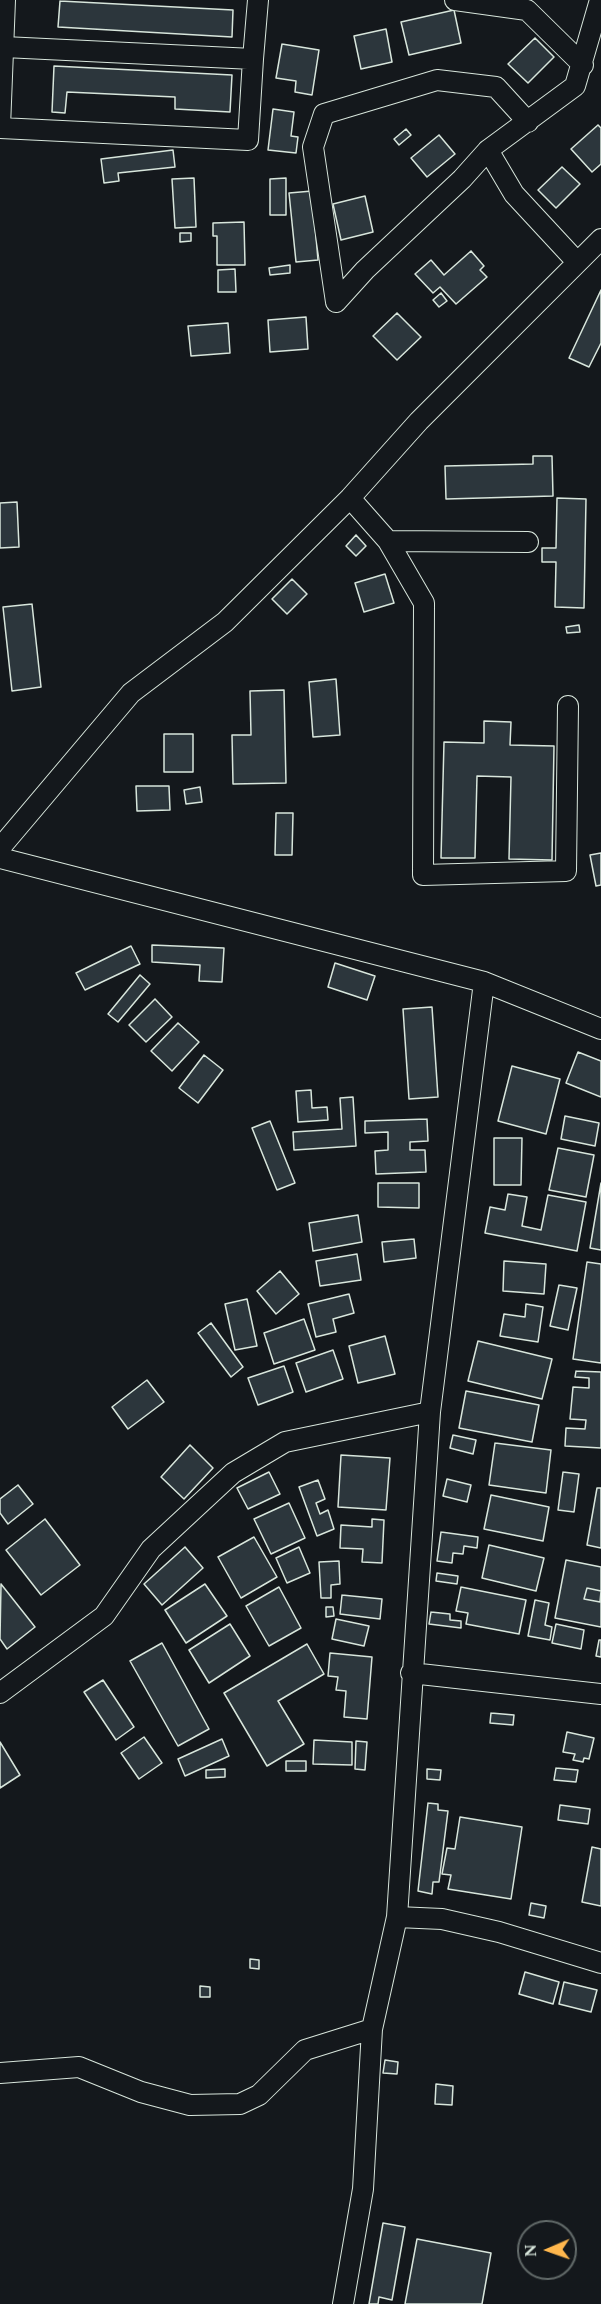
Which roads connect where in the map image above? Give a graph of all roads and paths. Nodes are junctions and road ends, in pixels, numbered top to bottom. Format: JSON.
{"nodes":[{"id":1,"x":5,"y":0,"type":"edge"},
{"id":2,"x":258,"y":0,"type":"edge"},
{"id":3,"x":455,"y":0,"type":"edge"},
{"id":4,"x":600,"y":0,"type":"edge"},
{"id":5,"x":4,"y":47,"type":"junction"},
{"id":6,"x":253,"y":60,"type":"junction"},
{"id":7,"x":582,"y":65,"type":"junction"},
{"id":8,"x":528,"y":122,"type":"junction"},
{"id":9,"x":0,"y":127,"type":"edge"},
{"id":10,"x":488,"y":150,"type":"junction"},
{"id":11,"x":601,"y":238,"type":"edge"},
{"id":12,"x":578,"y":262,"type":"junction"},
{"id":13,"x":350,"y":498,"type":"junction"},
{"id":14,"x":388,"y":541,"type":"junction"},
{"id":15,"x":528,"y":542,"type":"dead end"},
{"id":16,"x":568,"y":706,"type":"dead end"},
{"id":17,"x":0,"y":848,"type":"edge"},
{"id":18,"x":0,"y":858,"type":"edge"},
{"id":19,"x":484,"y":982,"type":"junction"},
{"id":20,"x":601,"y":1029,"type":"edge"},
{"id":21,"x":430,"y":1412,"type":"junction"},
{"id":22,"x":411,"y":1673,"type":"junction"},
{"id":23,"x":0,"y":1693,"type":"edge"},
{"id":24,"x":601,"y":1694,"type":"edge"},
{"id":25,"x":397,"y":1917,"type":"junction"},
{"id":26,"x":601,"y":1963,"type":"edge"},
{"id":27,"x":372,"y":2029,"type":"junction"},
{"id":28,"x":0,"y":2073,"type":"edge"},
{"id":29,"x":343,"y":2304,"type":"edge"}],
"edges":[{"from":1,"to":5,"type":"street"},
{"from":2,"to":6,"type":"street"},
{"from":3,"to":7,"type":"street"},
{"from":4,"to":7,"type":"street"},
{"from":5,"to":6,"type":"street"},
{"from":5,"to":9,"type":"street"},
{"from":6,"to":9,"type":"street"},
{"from":7,"to":8,"type":"street"},
{"from":8,"to":10,"type":"street"},
{"from":8,"to":10,"type":"street"},
{"from":10,"to":12,"type":"street"},
{"from":11,"to":12,"type":"street"},
{"from":12,"to":13,"type":"street"},
{"from":13,"to":14,"type":"street"},
{"from":13,"to":17,"type":"street"},
{"from":14,"to":15,"type":"street"},
{"from":14,"to":16,"type":"street"},
{"from":18,"to":19,"type":"street"},
{"from":19,"to":20,"type":"street"},
{"from":19,"to":21,"type":"street"},
{"from":21,"to":22,"type":"street"},
{"from":21,"to":23,"type":"street"},
{"from":22,"to":24,"type":"street"},
{"from":22,"to":25,"type":"street"},
{"from":25,"to":26,"type":"street"},
{"from":25,"to":27,"type":"street"},
{"from":27,"to":28,"type":"street"},
{"from":27,"to":29,"type":"street"}]}
